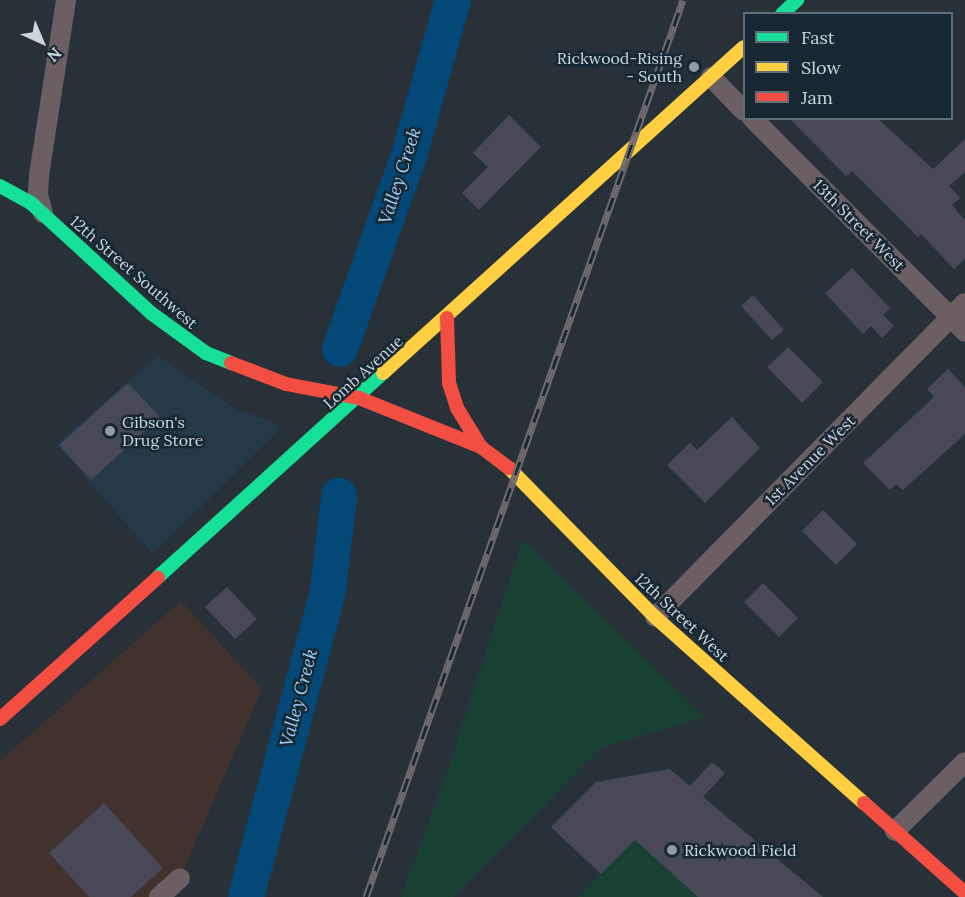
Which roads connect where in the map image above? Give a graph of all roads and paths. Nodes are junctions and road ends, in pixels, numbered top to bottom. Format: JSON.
{"nodes":[{"id":1,"x":66,"y":0,"type":"edge"},
{"id":2,"x":797,"y":0,"type":"edge"},
{"id":3,"x":784,"y":12,"type":"edge"},
{"id":4,"x":743,"y":48,"type":"edge"},
{"id":5,"x":711,"y":77,"type":"junction"},
{"id":6,"x":743,"y":110,"type":"edge"},
{"id":7,"x":754,"y":120,"type":"edge"},
{"id":8,"x":0,"y":186,"type":"edge"},
{"id":9,"x":43,"y":213,"type":"junction"},
{"id":10,"x":958,"y":310,"type":"edge"},
{"id":11,"x":447,"y":318,"type":"junction"},
{"id":12,"x":965,"y":332,"type":"edge"},
{"id":13,"x":359,"y":398,"type":"junction"},
{"id":14,"x":481,"y":447,"type":"junction"},
{"id":15,"x":655,"y":616,"type":"junction"},
{"id":16,"x":0,"y":719,"type":"edge"},
{"id":17,"x":965,"y":762,"type":"edge"},
{"id":18,"x":895,"y":831,"type":"junction"},
{"id":19,"x":180,"y":878,"type":"dead end"},
{"id":20,"x":965,"y":893,"type":"edge"},
{"id":21,"x":159,"y":897,"type":"edge"}],
"edges":[{"from":1,"to":9,"type":"street"},
{"from":2,"to":3,"type":"street"},
{"from":4,"to":5,"type":"street","name":"Lomb Avenue"},
{"from":5,"to":6,"type":"street"},
{"from":5,"to":11,"type":"street","name":"Lomb Avenue"},
{"from":7,"to":10,"type":"street","name":"13th Street West"},
{"from":8,"to":9,"type":"street","name":"12th Street Southwest"},
{"from":9,"to":13,"type":"street","name":"12th Street Southwest"},
{"from":10,"to":12,"type":"street","name":"13th Street West"},
{"from":10,"to":15,"type":"street","name":"1st Avenue West"},
{"from":11,"to":13,"type":"street","name":"Lomb Avenue"},
{"from":11,"to":14,"type":"street"},
{"from":13,"to":14,"type":"street","name":"12th Street West"},
{"from":13,"to":16,"type":"street","name":"Lomb Avenue"},
{"from":14,"to":15,"type":"street","name":"12th Street West"},
{"from":15,"to":18,"type":"street","name":"12th Street West"},
{"from":17,"to":18,"type":"street"},
{"from":18,"to":20,"type":"street","name":"12th Street West"},
{"from":19,"to":21,"type":"street"}]}
